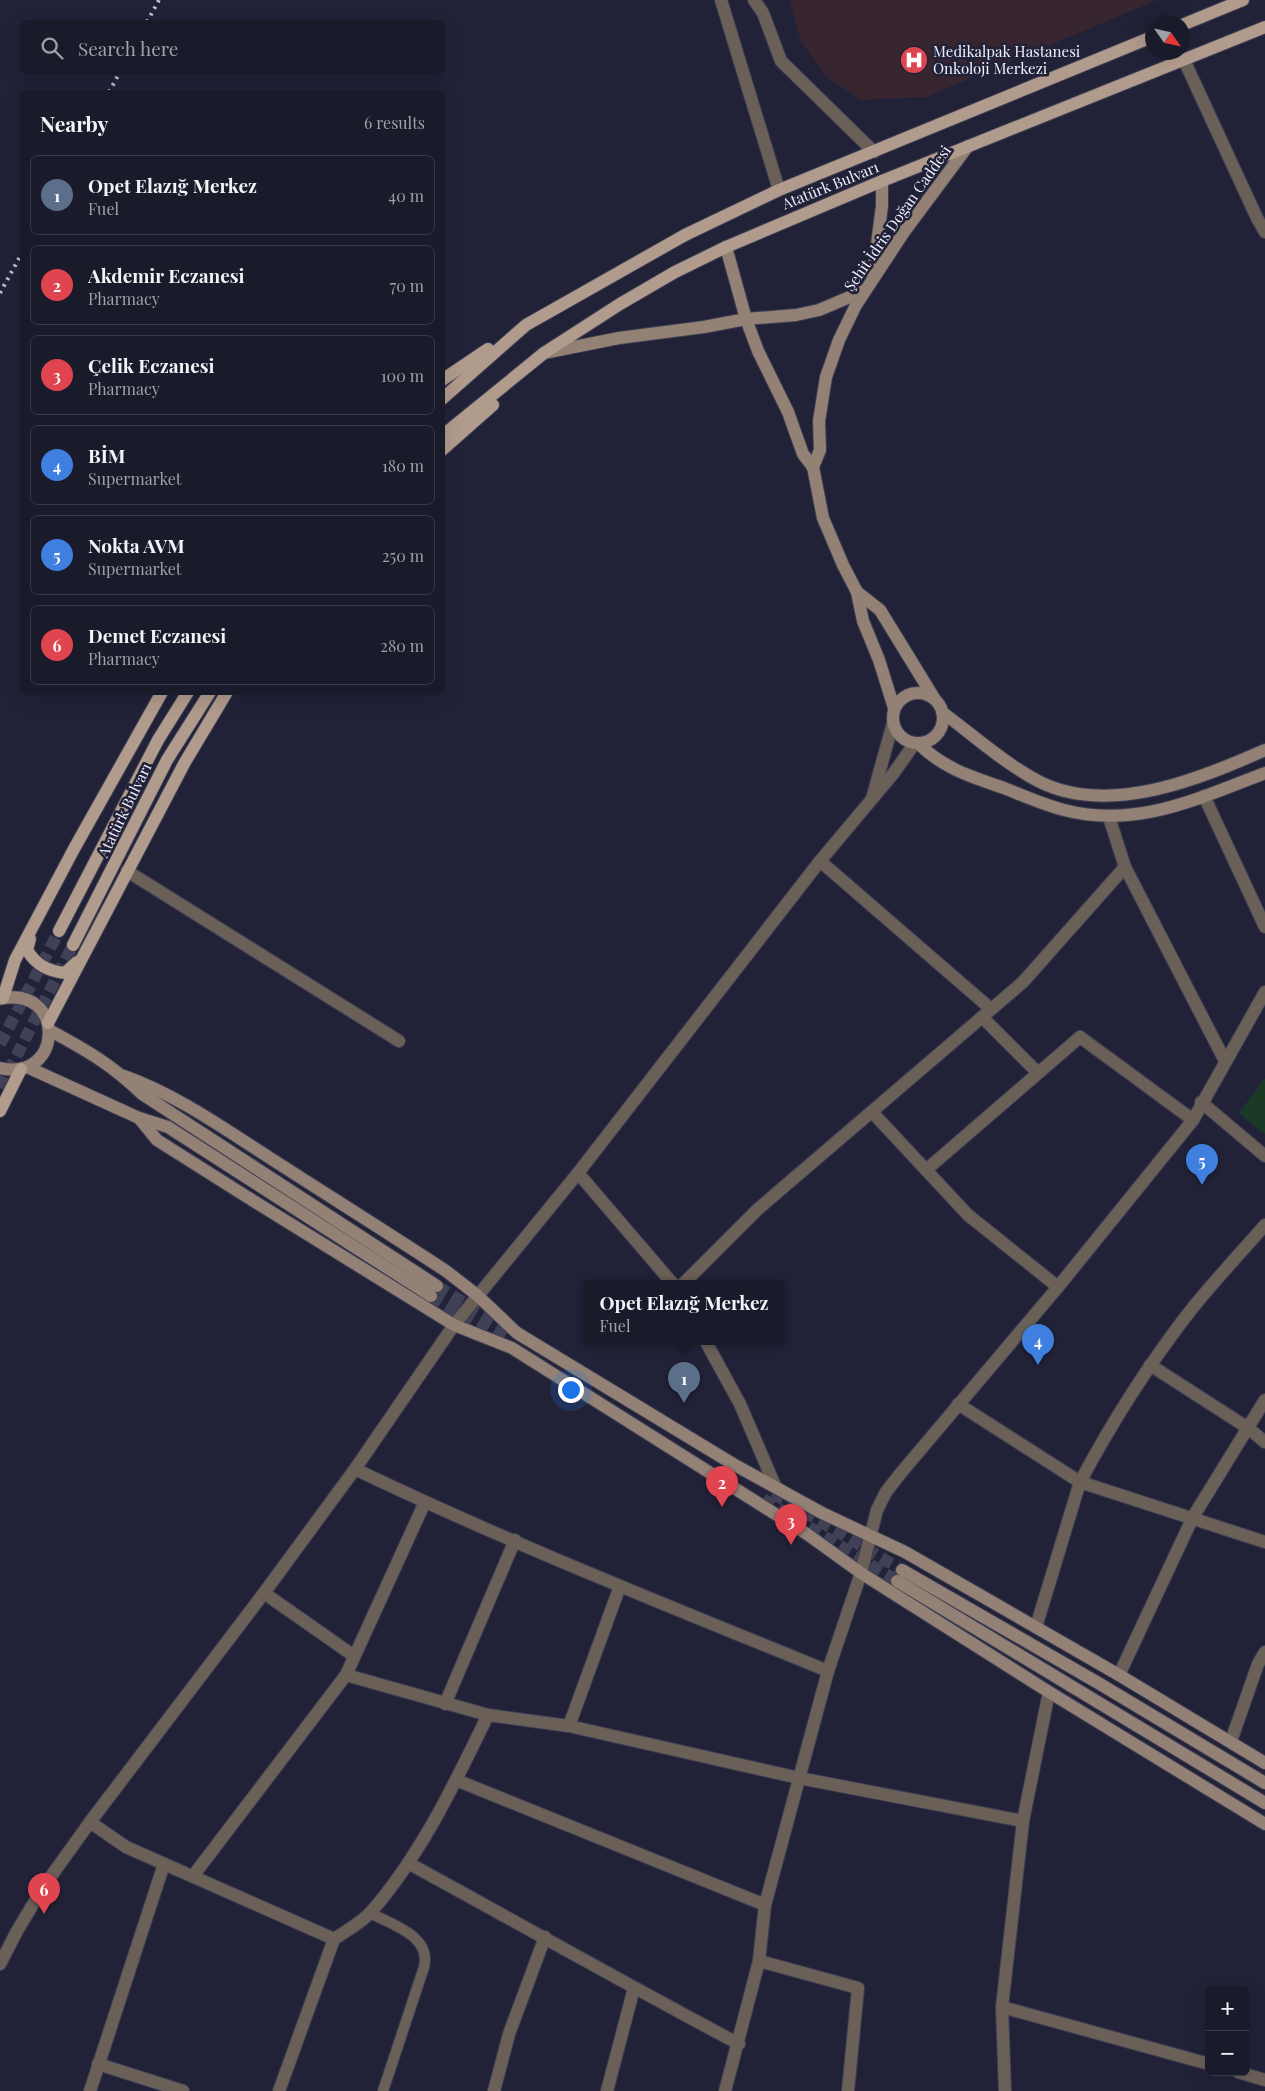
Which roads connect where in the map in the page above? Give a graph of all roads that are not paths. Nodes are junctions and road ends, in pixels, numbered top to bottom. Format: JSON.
{"nodes":[{"id":1,"x":721,"y":0,"type":"edge"},
{"id":2,"x":754,"y":0,"type":"edge"},
{"id":3,"x":1243,"y":0,"type":"edge"},
{"id":4,"x":1190,"y":22,"type":"edge"},
{"id":5,"x":1265,"y":27,"type":"edge"},
{"id":6,"x":1145,"y":40,"type":"edge"},
{"id":7,"x":1190,"y":58,"type":"edge"},
{"id":8,"x":1184,"y":60,"type":"joint"},
{"id":9,"x":968,"y":146,"type":"junction"},
{"id":10,"x":874,"y":152,"type":"junction"},
{"id":11,"x":882,"y":181,"type":"junction"},
{"id":12,"x":779,"y":190,"type":"junction"},
{"id":13,"x":1265,"y":232,"type":"edge"},
{"id":14,"x":726,"y":246,"type":"junction"},
{"id":15,"x":873,"y":276,"type":"junction"},
{"id":16,"x":864,"y":290,"type":"junction"},
{"id":17,"x":746,"y":318,"type":"junction"},
{"id":18,"x":526,"y":325,"type":"junction"},
{"id":19,"x":544,"y":353,"type":"junction"},
{"id":20,"x":445,"y":378,"type":"edge"},
{"id":21,"x":445,"y":396,"type":"edge"},
{"id":22,"x":445,"y":434,"type":"edge"},
{"id":23,"x":445,"y":447,"type":"edge"},
{"id":24,"x":813,"y":468,"type":"junction"},
{"id":25,"x":857,"y":592,"type":"junction"},
{"id":26,"x":160,"y":695,"type":"edge"},
{"id":27,"x":186,"y":695,"type":"edge"},
{"id":28,"x":208,"y":695,"type":"edge"},
{"id":29,"x":225,"y":695,"type":"edge"},
{"id":30,"x":934,"y":698,"type":"junction"},
{"id":31,"x":894,"y":708,"type":"junction"},
{"id":32,"x":942,"y":712,"type":"junction"},
{"id":33,"x":893,"y":723,"type":"junction"},
{"id":34,"x":917,"y":743,"type":"junction"},
{"id":35,"x":1265,"y":750,"type":"edge"},
{"id":36,"x":1265,"y":773,"type":"edge"},
{"id":37,"x":1204,"y":796,"type":"junction"},
{"id":38,"x":872,"y":797,"type":"junction"},
{"id":39,"x":1109,"y":817,"type":"junction"},
{"id":40,"x":820,"y":861,"type":"junction"},
{"id":41,"x":1125,"y":867,"type":"junction"},
{"id":42,"x":127,"y":871,"type":"junction"},
{"id":43,"x":33,"y":927,"type":"junction"},
{"id":44,"x":1265,"y":927,"type":"edge"},
{"id":45,"x":59,"y":931,"type":"tunnel mouth"},
{"id":46,"x":73,"y":945,"type":"tunnel mouth"},
{"id":47,"x":88,"y":948,"type":"junction"},
{"id":48,"x":1265,"y":992,"type":"edge"},
{"id":49,"x":1,"y":999,"type":"edge"},
{"id":50,"x":987,"y":1013,"type":"junction"},
{"id":51,"x":49,"y":1026,"type":"junction"},
{"id":52,"x":399,"y":1041,"type":"dead end"},
{"id":53,"x":1225,"y":1061,"type":"junction"},
{"id":54,"x":0,"y":1068,"type":"edge"},
{"id":55,"x":24,"y":1068,"type":"junction"},
{"id":56,"x":1038,"y":1073,"type":"junction"},
{"id":57,"x":124,"y":1076,"type":"junction"},
{"id":58,"x":1201,"y":1102,"type":"junction"},
{"id":59,"x":0,"y":1111,"type":"edge"},
{"id":60,"x":872,"y":1112,"type":"junction"},
{"id":61,"x":140,"y":1118,"type":"junction"},
{"id":62,"x":1193,"y":1120,"type":"junction"},
{"id":63,"x":1265,"y":1156,"type":"edge"},
{"id":64,"x":926,"y":1170,"type":"junction"},
{"id":65,"x":578,"y":1173,"type":"junction"},
{"id":66,"x":1265,"y":1225,"type":"edge"},
{"id":67,"x":670,"y":1280,"type":"edge"},
{"id":68,"x":687,"y":1280,"type":"edge"},
{"id":69,"x":1058,"y":1287,"type":"junction"},
{"id":70,"x":476,"y":1295,"type":"junction"},
{"id":71,"x":454,"y":1325,"type":"junction"},
{"id":72,"x":708,"y":1345,"type":"edge"},
{"id":73,"x":1150,"y":1365,"type":"junction"},
{"id":74,"x":1265,"y":1400,"type":"edge"},
{"id":75,"x":958,"y":1404,"type":"junction"},
{"id":76,"x":1248,"y":1428,"type":"junction"},
{"id":77,"x":1265,"y":1442,"type":"edge"},
{"id":78,"x":355,"y":1469,"type":"junction"},
{"id":79,"x":1080,"y":1482,"type":"junction"},
{"id":80,"x":776,"y":1488,"type":"junction"},
{"id":81,"x":424,"y":1502,"type":"junction"},
{"id":82,"x":1193,"y":1517,"type":"junction"},
{"id":83,"x":871,"y":1535,"type":"junction"},
{"id":84,"x":515,"y":1540,"type":"junction"},
{"id":85,"x":1265,"y":1542,"type":"edge"},
{"id":86,"x":861,"y":1573,"type":"junction"},
{"id":87,"x":620,"y":1586,"type":"junction"},
{"id":88,"x":264,"y":1593,"type":"junction"},
{"id":89,"x":1036,"y":1627,"type":"junction"},
{"id":90,"x":1265,"y":1652,"type":"edge"},
{"id":91,"x":354,"y":1656,"type":"junction"},
{"id":92,"x":828,"y":1671,"type":"junction"},
{"id":93,"x":1119,"y":1675,"type":"junction"},
{"id":94,"x":346,"y":1676,"type":"junction"},
{"id":95,"x":1050,"y":1692,"type":"junction"},
{"id":96,"x":445,"y":1704,"type":"junction"},
{"id":97,"x":488,"y":1715,"type":"junction"},
{"id":98,"x":570,"y":1726,"type":"junction"},
{"id":99,"x":1231,"y":1741,"type":"junction"},
{"id":100,"x":1265,"y":1763,"type":"edge"},
{"id":101,"x":799,"y":1778,"type":"junction"},
{"id":102,"x":456,"y":1780,"type":"junction"},
{"id":103,"x":1265,"y":1783,"type":"edge"},
{"id":104,"x":1265,"y":1804,"type":"edge"},
{"id":105,"x":1023,"y":1821,"type":"junction"},
{"id":106,"x":90,"y":1822,"type":"junction"},
{"id":107,"x":1265,"y":1824,"type":"edge"},
{"id":108,"x":408,"y":1863,"type":"junction"},
{"id":109,"x":164,"y":1864,"type":"junction"},
{"id":110,"x":192,"y":1876,"type":"junction"},
{"id":111,"x":765,"y":1905,"type":"junction"},
{"id":112,"x":370,"y":1913,"type":"junction"},
{"id":113,"x":545,"y":1937,"type":"junction"},
{"id":114,"x":334,"y":1939,"type":"junction"},
{"id":115,"x":759,"y":1961,"type":"junction"},
{"id":116,"x":0,"y":1964,"type":"edge"},
{"id":117,"x":634,"y":1988,"type":"junction"},
{"id":118,"x":1002,"y":2007,"type":"junction"},
{"id":119,"x":739,"y":2044,"type":"junction"},
{"id":120,"x":1205,"y":2063,"type":"edge"},
{"id":121,"x":98,"y":2064,"type":"junction"},
{"id":122,"x":1250,"y":2076,"type":"edge"},
{"id":123,"x":1265,"y":2080,"type":"edge"},
{"id":124,"x":90,"y":2091,"type":"edge"},
{"id":125,"x":183,"y":2091,"type":"edge"},
{"id":126,"x":279,"y":2091,"type":"edge"},
{"id":127,"x":383,"y":2091,"type":"edge"},
{"id":128,"x":494,"y":2091,"type":"edge"},
{"id":129,"x":607,"y":2091,"type":"edge"},
{"id":130,"x":725,"y":2091,"type":"edge"},
{"id":131,"x":848,"y":2091,"type":"edge"},
{"id":132,"x":1005,"y":2091,"type":"edge"}],
"edges":[{"from":1,"to":12,"type":"street"},
{"from":2,"to":10,"type":"street"},
{"from":3,"to":4,"type":"main road"},
{"from":5,"to":7,"type":"main road","name":"Atatürk Bulvarı"},
{"from":6,"to":10,"type":"main road","name":"Atatürk Bulvarı"},
{"from":8,"to":9,"type":"main road","name":"Atatürk Bulvarı"},
{"from":8,"to":13,"type":"street"},
{"from":9,"to":11,"type":"main road","name":"Atatürk Bulvarı"},
{"from":9,"to":15,"type":"main road","name":"Şehit İdris Doğan Caddesi"},
{"from":10,"to":12,"type":"main road","name":"Atatürk Bulvarı"},
{"from":11,"to":14,"type":"main road","name":"Atatürk Bulvarı"},
{"from":11,"to":15,"type":"main road"},
{"from":12,"to":18,"type":"main road","name":"Atatürk Bulvarı"},
{"from":14,"to":17,"type":"main road"},
{"from":14,"to":19,"type":"main road","name":"Atatürk Bulvarı"},
{"from":15,"to":16,"type":"main road","name":"Şehit İdris Doğan Caddesi"},
{"from":16,"to":17,"type":"main road"},
{"from":16,"to":24,"type":"main road","name":"Şehit İdris Doğan Caddesi"},
{"from":17,"to":19,"type":"main road"},
{"from":17,"to":24,"type":"main road"},
{"from":18,"to":20,"type":"main road"},
{"from":18,"to":21,"type":"main road","name":"Atatürk Bulvarı"},
{"from":19,"to":22,"type":"main road","name":"Atatürk Bulvarı"},
{"from":19,"to":23,"type":"main road"},
{"from":24,"to":25,"type":"main road","name":"Şehit İdris Doğan Caddesi"},
{"from":25,"to":30,"type":"main road","name":"Şehit İdris Doğan Caddesi"},
{"from":25,"to":31,"type":"main road","name":"Şehit İdris Doğan Caddesi"},
{"from":26,"to":43,"type":"main road"},
{"from":27,"to":45,"type":"main road","name":"Atatürk Bulvarı"},
{"from":28,"to":46,"type":"main road","name":"Atatürk Bulvarı"},
{"from":29,"to":42,"type":"main road"},
{"from":30,"to":31,"type":"main road"},
{"from":30,"to":32,"type":"main road"},
{"from":31,"to":33,"type":"main road"},
{"from":32,"to":34,"type":"main road"},
{"from":32,"to":35,"type":"main road"},
{"from":33,"to":34,"type":"main road"},
{"from":33,"to":38,"type":"street"},
{"from":34,"to":38,"type":"street"},
{"from":34,"to":39,"type":"main road"},
{"from":36,"to":37,"type":"main road"},
{"from":37,"to":39,"type":"main road"},
{"from":37,"to":44,"type":"street"},
{"from":38,"to":40,"type":"street"},
{"from":39,"to":41,"type":"street"},
{"from":40,"to":50,"type":"street"},
{"from":40,"to":65,"type":"street"},
{"from":41,"to":50,"type":"street"},
{"from":41,"to":53,"type":"street"},
{"from":42,"to":47,"type":"main road"},
{"from":42,"to":52,"type":"street"},
{"from":43,"to":47,"type":"main road"},
{"from":43,"to":49,"type":"main road"},
{"from":47,"to":51,"type":"main road"},
{"from":48,"to":53,"type":"street"},
{"from":49,"to":51,"type":"main road"},
{"from":50,"to":56,"type":"street"},
{"from":50,"to":60,"type":"street"},
{"from":51,"to":55,"type":"main road"},
{"from":51,"to":57,"type":"main road"},
{"from":53,"to":58,"type":"street"},
{"from":54,"to":55,"type":"main road"},
{"from":55,"to":59,"type":"main road"},
{"from":55,"to":61,"type":"main road"},
{"from":56,"to":62,"type":"street"},
{"from":56,"to":64,"type":"street"},
{"from":57,"to":61,"type":"main road"},
{"from":57,"to":70,"type":"main road"},
{"from":58,"to":62,"type":"street"},
{"from":58,"to":63,"type":"street"},
{"from":60,"to":64,"type":"street"},
{"from":60,"to":68,"type":"street"},
{"from":61,"to":71,"type":"main road"},
{"from":62,"to":69,"type":"street"},
{"from":64,"to":69,"type":"street"},
{"from":65,"to":67,"type":"street"},
{"from":65,"to":70,"type":"street"},
{"from":66,"to":73,"type":"street"},
{"from":69,"to":75,"type":"street"},
{"from":70,"to":71,"type":"street"},
{"from":70,"to":80,"type":"main road"},
{"from":71,"to":78,"type":"street"},
{"from":71,"to":86,"type":"main road"},
{"from":72,"to":80,"type":"street"},
{"from":73,"to":76,"type":"street"},
{"from":73,"to":79,"type":"street"},
{"from":74,"to":76,"type":"street"},
{"from":75,"to":79,"type":"street"},
{"from":75,"to":83,"type":"street"},
{"from":76,"to":77,"type":"street"},
{"from":76,"to":82,"type":"street"},
{"from":78,"to":81,"type":"street"},
{"from":78,"to":88,"type":"street"},
{"from":79,"to":82,"type":"street"},
{"from":79,"to":89,"type":"street"},
{"from":80,"to":83,"type":"main road"},
{"from":81,"to":84,"type":"street"},
{"from":81,"to":91,"type":"street"},
{"from":82,"to":85,"type":"street"},
{"from":82,"to":93,"type":"street"},
{"from":83,"to":86,"type":"street"},
{"from":83,"to":89,"type":"main road"},
{"from":84,"to":87,"type":"street"},
{"from":84,"to":96,"type":"street"},
{"from":86,"to":92,"type":"street"},
{"from":86,"to":95,"type":"main road"},
{"from":87,"to":92,"type":"street"},
{"from":87,"to":98,"type":"street"},
{"from":88,"to":91,"type":"street"},
{"from":88,"to":106,"type":"street"},
{"from":89,"to":93,"type":"main road"},
{"from":90,"to":99,"type":"street"},
{"from":91,"to":94,"type":"street"},
{"from":92,"to":101,"type":"street"},
{"from":93,"to":99,"type":"main road"},
{"from":94,"to":96,"type":"street"},
{"from":94,"to":110,"type":"street"},
{"from":95,"to":105,"type":"street"},
{"from":95,"to":107,"type":"main road"},
{"from":96,"to":97,"type":"street"},
{"from":97,"to":98,"type":"street"},
{"from":97,"to":102,"type":"street"},
{"from":98,"to":101,"type":"street"},
{"from":99,"to":100,"type":"main road"},
{"from":101,"to":105,"type":"street"},
{"from":101,"to":111,"type":"street"},
{"from":102,"to":108,"type":"street"},
{"from":102,"to":111,"type":"street"},
{"from":103,"to":104,"type":"main road"},
{"from":105,"to":118,"type":"street"},
{"from":106,"to":109,"type":"street"},
{"from":106,"to":116,"type":"street"},
{"from":108,"to":112,"type":"street"},
{"from":108,"to":113,"type":"street"},
{"from":109,"to":110,"type":"street"},
{"from":109,"to":121,"type":"street"},
{"from":110,"to":114,"type":"street"},
{"from":111,"to":115,"type":"street"},
{"from":112,"to":114,"type":"street"},
{"from":112,"to":127,"type":"lane"},
{"from":113,"to":117,"type":"street"},
{"from":113,"to":128,"type":"street"},
{"from":114,"to":126,"type":"street"},
{"from":115,"to":119,"type":"street"},
{"from":115,"to":131,"type":"street"},
{"from":117,"to":119,"type":"street"},
{"from":117,"to":129,"type":"street"},
{"from":118,"to":120,"type":"street"},
{"from":118,"to":132,"type":"street"},
{"from":119,"to":130,"type":"street"},
{"from":121,"to":124,"type":"street"},
{"from":121,"to":125,"type":"street"},
{"from":122,"to":123,"type":"street"}]}
